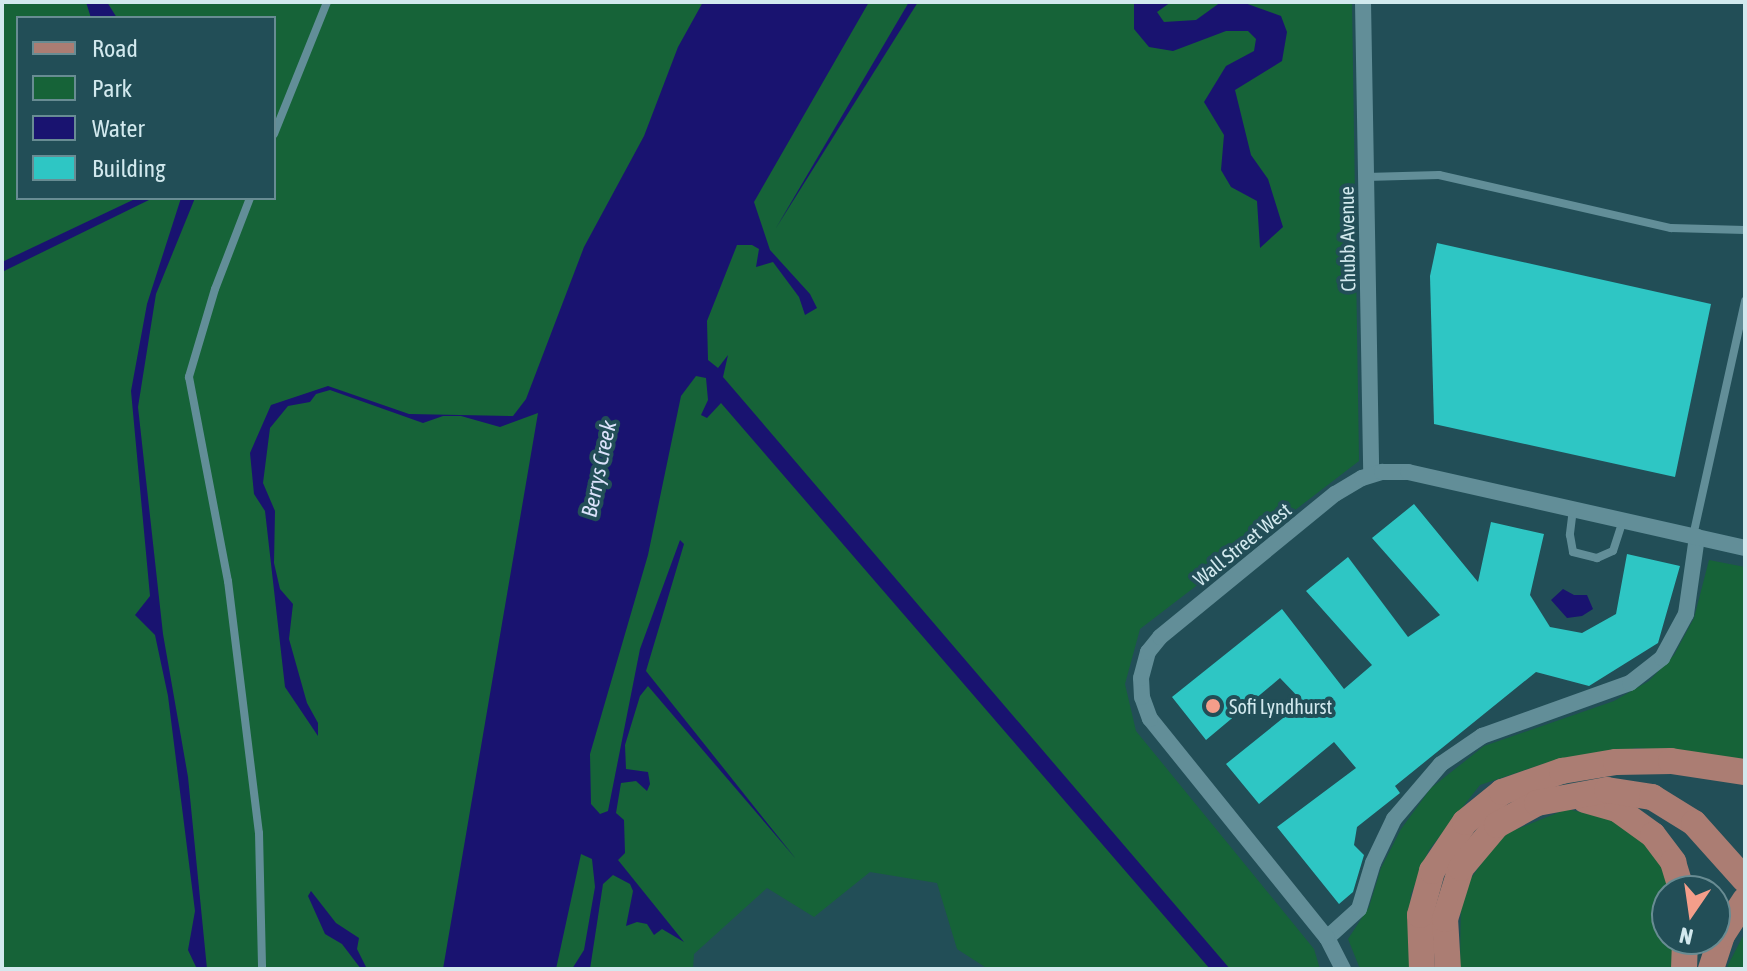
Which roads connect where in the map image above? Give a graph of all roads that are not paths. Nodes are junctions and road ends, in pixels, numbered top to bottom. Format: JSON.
{"nodes":[{"id":1,"x":327,"y":2,"type":"edge"},
{"id":2,"x":1363,"y":2,"type":"edge"},
{"id":3,"x":276,"y":129,"type":"edge"},
{"id":4,"x":1366,"y":177,"type":"junction"},
{"id":5,"x":249,"y":200,"type":"edge"},
{"id":6,"x":1745,"y":230,"type":"edge"},
{"id":7,"x":1745,"y":301,"type":"edge"},
{"id":8,"x":1371,"y":474,"type":"junction"},
{"id":9,"x":1573,"y":509,"type":"junction"},
{"id":10,"x":1623,"y":520,"type":"junction"},
{"id":11,"x":1695,"y":537,"type":"junction"},
{"id":12,"x":1745,"y":548,"type":"edge"},
{"id":13,"x":1745,"y":772,"type":"edge"},
{"id":14,"x":1537,"y":803,"type":"junction"},
{"id":15,"x":1677,"y":875,"type":"edge"},
{"id":16,"x":1745,"y":880,"type":"edge"},
{"id":17,"x":1745,"y":900,"type":"edge"},
{"id":18,"x":1327,"y":938,"type":"junction"},
{"id":19,"x":262,"y":969,"type":"edge"},
{"id":20,"x":1343,"y":969,"type":"edge"},
{"id":21,"x":1422,"y":969,"type":"edge"},
{"id":22,"x":1448,"y":969,"type":"edge"},
{"id":23,"x":1711,"y":969,"type":"edge"}],
"edges":[{"from":1,"to":3,"type":"lane"},
{"from":2,"to":4,"type":"street","name":"Chubb Avenue"},
{"from":4,"to":6,"type":"lane"},
{"from":4,"to":8,"type":"street","name":"Chubb Avenue"},
{"from":5,"to":19,"type":"lane"},
{"from":7,"to":11,"type":"lane"},
{"from":8,"to":9,"type":"street","name":"Wall Street West"},
{"from":8,"to":18,"type":"street","name":"Wall Street West"},
{"from":9,"to":10,"type":"street","name":"Wall Street West"},
{"from":9,"to":10,"type":"lane"},
{"from":10,"to":11,"type":"street","name":"Wall Street West"},
{"from":11,"to":12,"type":"street","name":"Wall Street West"},
{"from":11,"to":18,"type":"street"},
{"from":13,"to":21,"type":"main road"},
{"from":14,"to":15,"type":"main road"},
{"from":14,"to":16,"type":"main road"},
{"from":14,"to":22,"type":"main road"},
{"from":17,"to":23,"type":"main road"},
{"from":18,"to":20,"type":"street","name":"Wall Street West"}]}
